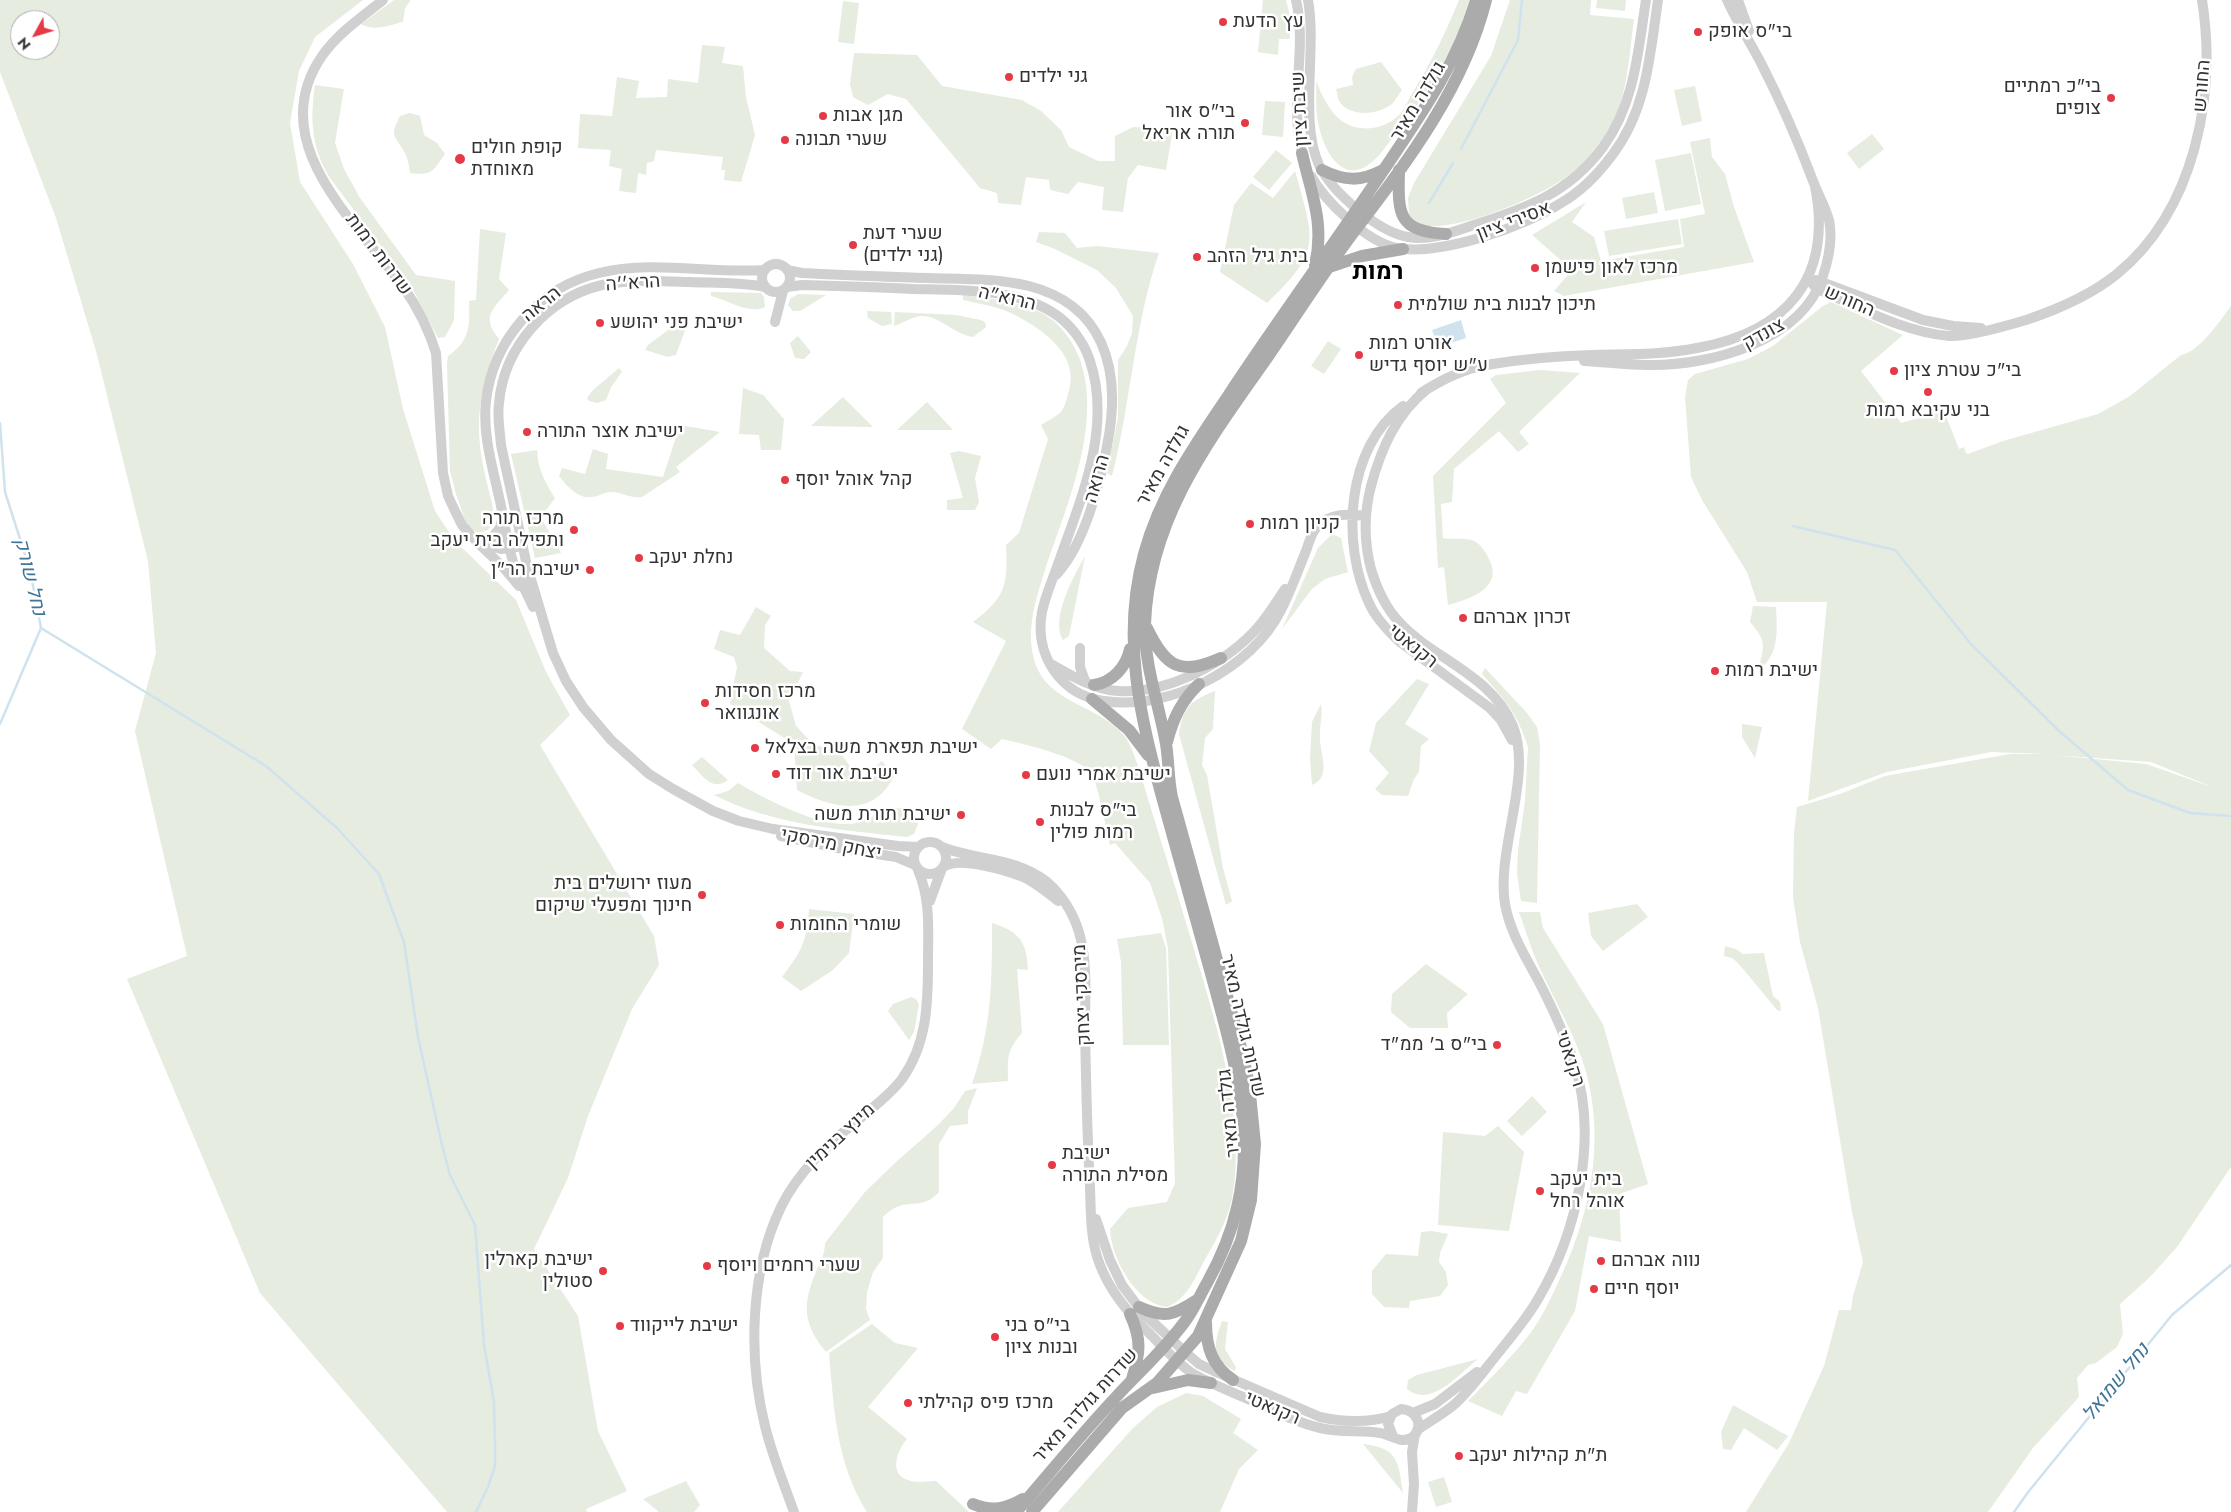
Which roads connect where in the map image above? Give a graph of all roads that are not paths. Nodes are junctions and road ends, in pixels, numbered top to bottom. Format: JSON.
{"nodes":[{"id":1,"x":383,"y":0,"type":"edge"},
{"id":2,"x":1296,"y":0,"type":"edge"},
{"id":3,"x":1308,"y":0,"type":"edge"},
{"id":4,"x":1476,"y":0,"type":"edge"},
{"id":5,"x":1486,"y":0,"type":"edge"},
{"id":6,"x":1646,"y":0,"type":"edge"},
{"id":7,"x":1658,"y":0,"type":"edge"},
{"id":8,"x":1727,"y":0,"type":"edge"},
{"id":9,"x":1738,"y":0,"type":"edge"},
{"id":10,"x":2202,"y":0,"type":"edge"},
{"id":11,"x":1761,"y":63,"type":"junction"},
{"id":12,"x":1302,"y":153,"type":"junction"},
{"id":13,"x":1322,"y":170,"type":"junction"},
{"id":14,"x":1383,"y":170,"type":"junction"},
{"id":15,"x":1399,"y":170,"type":"junction"},
{"id":16,"x":1815,"y":186,"type":"junction"},
{"id":17,"x":1362,"y":212,"type":"junction"},
{"id":18,"x":1354,"y":223,"type":"junction"},
{"id":19,"x":1446,"y":234,"type":"junction"},
{"id":20,"x":1403,"y":249,"type":"junction"},
{"id":21,"x":1329,"y":267,"type":"junction"},
{"id":22,"x":765,"y":270,"type":"junction"},
{"id":23,"x":787,"y":270,"type":"junction"},
{"id":24,"x":1314,"y":271,"type":"junction"},
{"id":25,"x":1808,"y":280,"type":"junction"},
{"id":26,"x":1819,"y":285,"type":"junction"},
{"id":27,"x":768,"y":289,"type":"junction"},
{"id":28,"x":785,"y":289,"type":"junction"},
{"id":29,"x":1672,"y":352,"type":"joint"},
{"id":30,"x":1546,"y":358,"type":"junction"},
{"id":31,"x":1679,"y":363,"type":"joint"},
{"id":32,"x":1110,"y":368,"type":"joint"},
{"id":33,"x":1427,"y":390,"type":"junction"},
{"id":34,"x":1352,"y":515,"type":"junction"},
{"id":35,"x":1366,"y":516,"type":"junction"},
{"id":36,"x":503,"y":517,"type":"junction"},
{"id":37,"x":475,"y":541,"type":"junction"},
{"id":38,"x":523,"y":546,"type":"junction"},
{"id":39,"x":510,"y":549,"type":"junction"},
{"id":40,"x":1061,"y":555,"type":"joint"},
{"id":41,"x":1302,"y":562,"type":"junction"},
{"id":42,"x":1053,"y":579,"type":"junction"},
{"id":43,"x":532,"y":603,"type":"junction"},
{"id":44,"x":1145,"y":624,"type":"junction"},
{"id":45,"x":546,"y":635,"type":"junction"},
{"id":46,"x":1132,"y":639,"type":"junction"},
{"id":47,"x":1080,"y":648,"type":"dead end"},
{"id":48,"x":1221,"y":658,"type":"junction"},
{"id":49,"x":1050,"y":664,"type":"junction"},
{"id":50,"x":1090,"y":683,"type":"junction"},
{"id":51,"x":1199,"y":684,"type":"junction"},
{"id":52,"x":1155,"y":694,"type":"junction"},
{"id":53,"x":1140,"y":696,"type":"junction"},
{"id":54,"x":1092,"y":699,"type":"junction"},
{"id":55,"x":1166,"y":744,"type":"junction"},
{"id":56,"x":1517,"y":757,"type":"junction"},
{"id":57,"x":1154,"y":767,"type":"junction"},
{"id":58,"x":747,"y":824,"type":"junction"},
{"id":59,"x":918,"y":847,"type":"junction"},
{"id":60,"x":942,"y":847,"type":"junction"},
{"id":61,"x":917,"y":868,"type":"junction"},
{"id":62,"x":943,"y":868,"type":"junction"},
{"id":63,"x":1069,"y":909,"type":"junction"},
{"id":64,"x":928,"y":912,"type":"junction"},
{"id":65,"x":1197,"y":1300,"type":"junction"},
{"id":66,"x":1135,"y":1311,"type":"junction"},
{"id":67,"x":1206,"y":1321,"type":"junction"},
{"id":68,"x":1167,"y":1344,"type":"junction"},
{"id":69,"x":1498,"y":1352,"type":"junction"},
{"id":70,"x":1181,"y":1357,"type":"junction"},
{"id":71,"x":1233,"y":1380,"type":"junction"},
{"id":72,"x":1131,"y":1382,"type":"junction"},
{"id":73,"x":1211,"y":1383,"type":"junction"},
{"id":74,"x":1149,"y":1390,"type":"junction"},
{"id":75,"x":1413,"y":1413,"type":"junction"},
{"id":76,"x":1391,"y":1416,"type":"junction"},
{"id":77,"x":1416,"y":1432,"type":"junction"},
{"id":78,"x":1396,"y":1438,"type":"junction"},
{"id":79,"x":1413,"y":1464,"type":"junction"},
{"id":80,"x":1032,"y":1494,"type":"junction"},
{"id":81,"x":794,"y":1512,"type":"edge"},
{"id":82,"x":980,"y":1512,"type":"edge"},
{"id":83,"x":1016,"y":1512,"type":"edge"},
{"id":84,"x":1032,"y":1512,"type":"edge"},
{"id":85,"x":1412,"y":1512,"type":"edge"}],
"edges":[{"from":1,"to":37,"type":"street","name":"שדרות רמות"},
{"from":2,"to":12,"type":"street","name":"שיבת ציון"},
{"from":3,"to":13,"type":"street","name":"שיבת ציון"},
{"from":4,"to":14,"type":"main road","name":"גולדה מאיר"},
{"from":5,"to":15,"type":"main road","name":"גולדה מאיר"},
{"from":6,"to":19,"type":"street","name":"אסירי ציון"},
{"from":7,"to":20,"type":"street","name":"אסירי ציון"},
{"from":8,"to":11,"type":"street","name":"צונדק"},
{"from":9,"to":11,"type":"street","name":"צונדק"},
{"from":10,"to":26,"type":"street","name":"החורש"},
{"from":11,"to":16,"type":"street","name":"צונדק"},
{"from":12,"to":18,"type":"street","name":"שיבת ציון"},
{"from":12,"to":24,"type":"main road"},
{"from":13,"to":14,"type":"main road"},
{"from":13,"to":17,"type":"street","name":"שיבת ציון"},
{"from":14,"to":17,"type":"main road","name":"גולדה מאיר"},
{"from":15,"to":17,"type":"main road","name":"גולדה מאיר"},
{"from":15,"to":19,"type":"main road"},
{"from":16,"to":25,"type":"street","name":"צונדק"},
{"from":16,"to":26,"type":"street","name":"צונדק"},
{"from":17,"to":18,"type":"main road"},
{"from":17,"to":19,"type":"street","name":"אסירי ציון"},
{"from":18,"to":20,"type":"street","name":"אסירי ציון"},
{"from":18,"to":21,"type":"main road","name":"גולדה מאיר"},
{"from":18,"to":24,"type":"main road"},
{"from":20,"to":21,"type":"main road"},
{"from":21,"to":44,"type":"main road","name":"גולדה מאיר"},
{"from":22,"to":23,"type":"street"},
{"from":22,"to":27,"type":"street"},
{"from":22,"to":36,"type":"street","name":"הראה"},
{"from":23,"to":28,"type":"street"},
{"from":23,"to":32,"type":"street","name":"הרוא\"ה"},
{"from":24,"to":46,"type":"main road","name":"גולדה מאיר"},
{"from":25,"to":26,"type":"street","name":"החורש"},
{"from":25,"to":29,"type":"street","name":"צונדק"},
{"from":26,"to":31,"type":"street","name":"צונדק"},
{"from":27,"to":28,"type":"street"},
{"from":27,"to":28,"type":"street"},
{"from":27,"to":38,"type":"street","name":"הרא''ה"},
{"from":28,"to":40,"type":"street","name":"הרוא\"ה"},
{"from":29,"to":30,"type":"street","name":"רקנאטי"},
{"from":30,"to":31,"type":"street","name":"רקנאטי"},
{"from":30,"to":33,"type":"street","name":"רקנאטי"},
{"from":32,"to":42,"type":"street","name":"הרואה"},
{"from":33,"to":34,"type":"street","name":"רקנאטי"},
{"from":33,"to":35,"type":"street","name":"רקנאטי"},
{"from":34,"to":35,"type":"street"},
{"from":34,"to":41,"type":"street"},
{"from":34,"to":56,"type":"street","name":"רקנאטי"},
{"from":35,"to":56,"type":"street","name":"רקנאטי"},
{"from":36,"to":37,"type":"street"},
{"from":36,"to":39,"type":"street","name":"הראה"},
{"from":37,"to":39,"type":"street"},
{"from":37,"to":43,"type":"street","name":"שדרות רמות"},
{"from":38,"to":39,"type":"street"},
{"from":38,"to":45,"type":"street"},
{"from":39,"to":43,"type":"street"},
{"from":40,"to":42,"type":"street","name":"הרואה"},
{"from":41,"to":48,"type":"street"},
{"from":41,"to":51,"type":"street"},
{"from":42,"to":49,"type":"street","name":"הרואה"},
{"from":43,"to":45,"type":"street"},
{"from":44,"to":48,"type":"main road"},
{"from":44,"to":52,"type":"main road"},
{"from":45,"to":58,"type":"street"},
{"from":46,"to":50,"type":"main road"},
{"from":46,"to":53,"type":"main road","name":"גולדה מאיר"},
{"from":47,"to":50,"type":"street"},
{"from":48,"to":52,"type":"street"},
{"from":49,"to":50,"type":"street"},
{"from":49,"to":54,"type":"street","name":"הרואה"},
{"from":50,"to":53,"type":"street"},
{"from":51,"to":52,"type":"street"},
{"from":51,"to":55,"type":"main road"},
{"from":52,"to":53,"type":"street"},
{"from":52,"to":55,"type":"main road"},
{"from":53,"to":54,"type":"street"},
{"from":53,"to":57,"type":"main road","name":"שדרות גולדה מאיר"},
{"from":54,"to":57,"type":"main road"},
{"from":55,"to":67,"type":"main road","name":"גולדה מאיר"},
{"from":56,"to":69,"type":"street","name":"רקנאטי"},
{"from":57,"to":65,"type":"main road","name":"שדרות גולדה מאיר"},
{"from":58,"to":59,"type":"street","name":"יצחק מירסקי"},
{"from":58,"to":61,"type":"street","name":"יצחק מירסקי"},
{"from":59,"to":60,"type":"street"},
{"from":59,"to":61,"type":"street"},
{"from":60,"to":62,"type":"street"},
{"from":60,"to":63,"type":"street","name":"מירסקי יצחק"},
{"from":61,"to":62,"type":"street"},
{"from":61,"to":64,"type":"street"},
{"from":62,"to":63,"type":"street"},
{"from":62,"to":64,"type":"street"},
{"from":63,"to":66,"type":"street","name":"מירסקי יצחק"},
{"from":64,"to":81,"type":"street","name":"מינץ בנימין"},
{"from":65,"to":66,"type":"main road"},
{"from":65,"to":68,"type":"main road","name":"שדרות גולדה מאיר"},
{"from":66,"to":68,"type":"street"},
{"from":66,"to":72,"type":"main road"},
{"from":67,"to":70,"type":"main road","name":"גולדה מאיר"},
{"from":67,"to":71,"type":"main road"},
{"from":68,"to":70,"type":"street","name":"רקנאטי"},
{"from":68,"to":72,"type":"main road","name":"שדרות גולדה מאיר"},
{"from":69,"to":75,"type":"street","name":"רקנאטי"},
{"from":69,"to":77,"type":"street","name":"רקנאטי"},
{"from":70,"to":71,"type":"street","name":"רקנאטי"},
{"from":70,"to":73,"type":"street","name":"רקנאטי"},
{"from":70,"to":74,"type":"main road","name":"שדרות גולדה מאיר"},
{"from":71,"to":76,"type":"street","name":"רקנאטי"},
{"from":72,"to":80,"type":"main road","name":"שדרות גולדה מאיר"},
{"from":73,"to":74,"type":"main road"},
{"from":73,"to":78,"type":"street","name":"רקנאטי"},
{"from":74,"to":84,"type":"main road","name":"שדרות גולדה מאיר"},
{"from":75,"to":76,"type":"street"},
{"from":75,"to":77,"type":"street"},
{"from":76,"to":78,"type":"street"},
{"from":77,"to":78,"type":"street"},
{"from":77,"to":79,"type":"street"},
{"from":78,"to":79,"type":"street"},
{"from":79,"to":85,"type":"street"},
{"from":80,"to":82,"type":"main road"},
{"from":80,"to":83,"type":"main road","name":"שדרות גולדה מאיר"}]}
